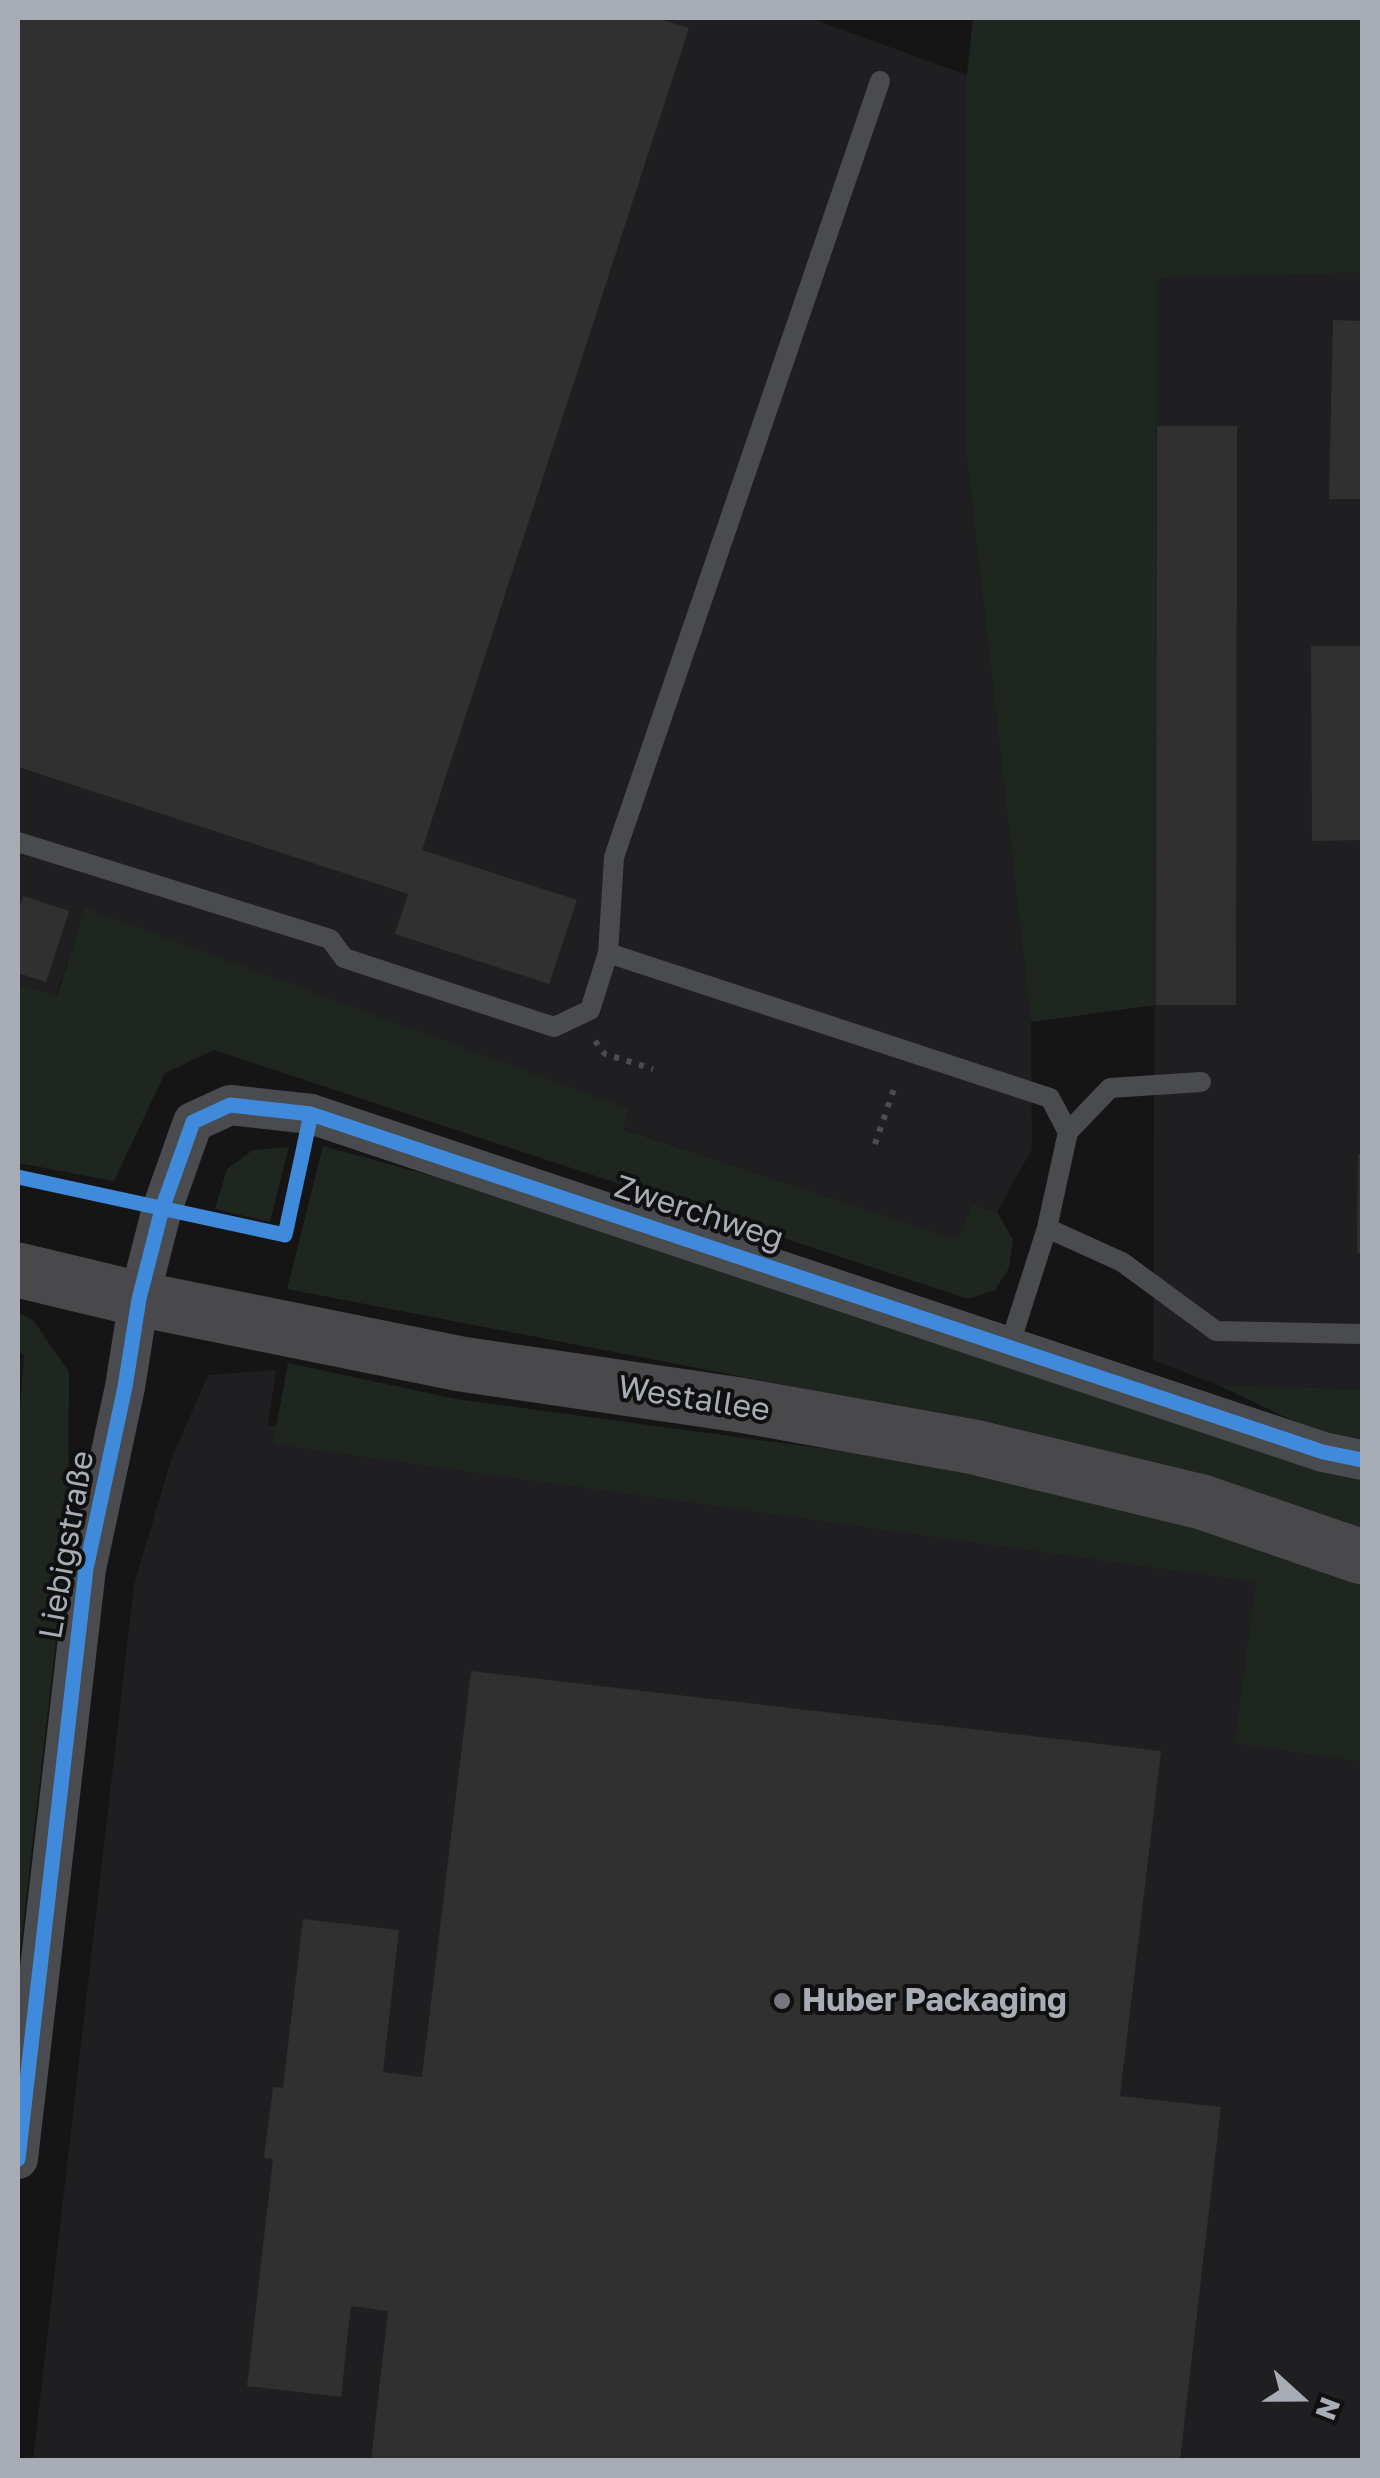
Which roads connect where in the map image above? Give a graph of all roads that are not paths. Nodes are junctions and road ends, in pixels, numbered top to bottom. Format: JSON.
{"nodes":[{"id":1,"x":880,"y":81,"type":"dead end"},
{"id":2,"x":18,"y":842,"type":"edge"},
{"id":3,"x":608,"y":953,"type":"junction"},
{"id":4,"x":1201,"y":1082,"type":"dead end"},
{"id":5,"x":1068,"y":1132,"type":"junction"},
{"id":6,"x":1048,"y":1228,"type":"junction"},
{"id":7,"x":18,"y":1270,"type":"edge"},
{"id":8,"x":139,"y":1299,"type":"junction"},
{"id":9,"x":1362,"y":1334,"type":"edge"},
{"id":10,"x":1010,"y":1344,"type":"junction"},
{"id":11,"x":1362,"y":1460,"type":"edge"},
{"id":12,"x":1362,"y":1557,"type":"edge"},
{"id":13,"x":18,"y":2159,"type":"edge"}],
"edges":[{"from":1,"to":3,"type":"lane"},
{"from":2,"to":3,"type":"lane"},
{"from":3,"to":5,"type":"lane"},
{"from":4,"to":5,"type":"lane"},
{"from":5,"to":6,"type":"lane"},
{"from":6,"to":9,"type":"lane"},
{"from":6,"to":10,"type":"lane"},
{"from":7,"to":8,"type":"main road","name":"Westallee"},
{"from":8,"to":10,"type":"street","name":"Zwerchweg"},
{"from":8,"to":12,"type":"main road","name":"Westallee"},
{"from":8,"to":13,"type":"street","name":"Liebigstraße"},
{"from":10,"to":11,"type":"street","name":"Zwerchweg"}]}
